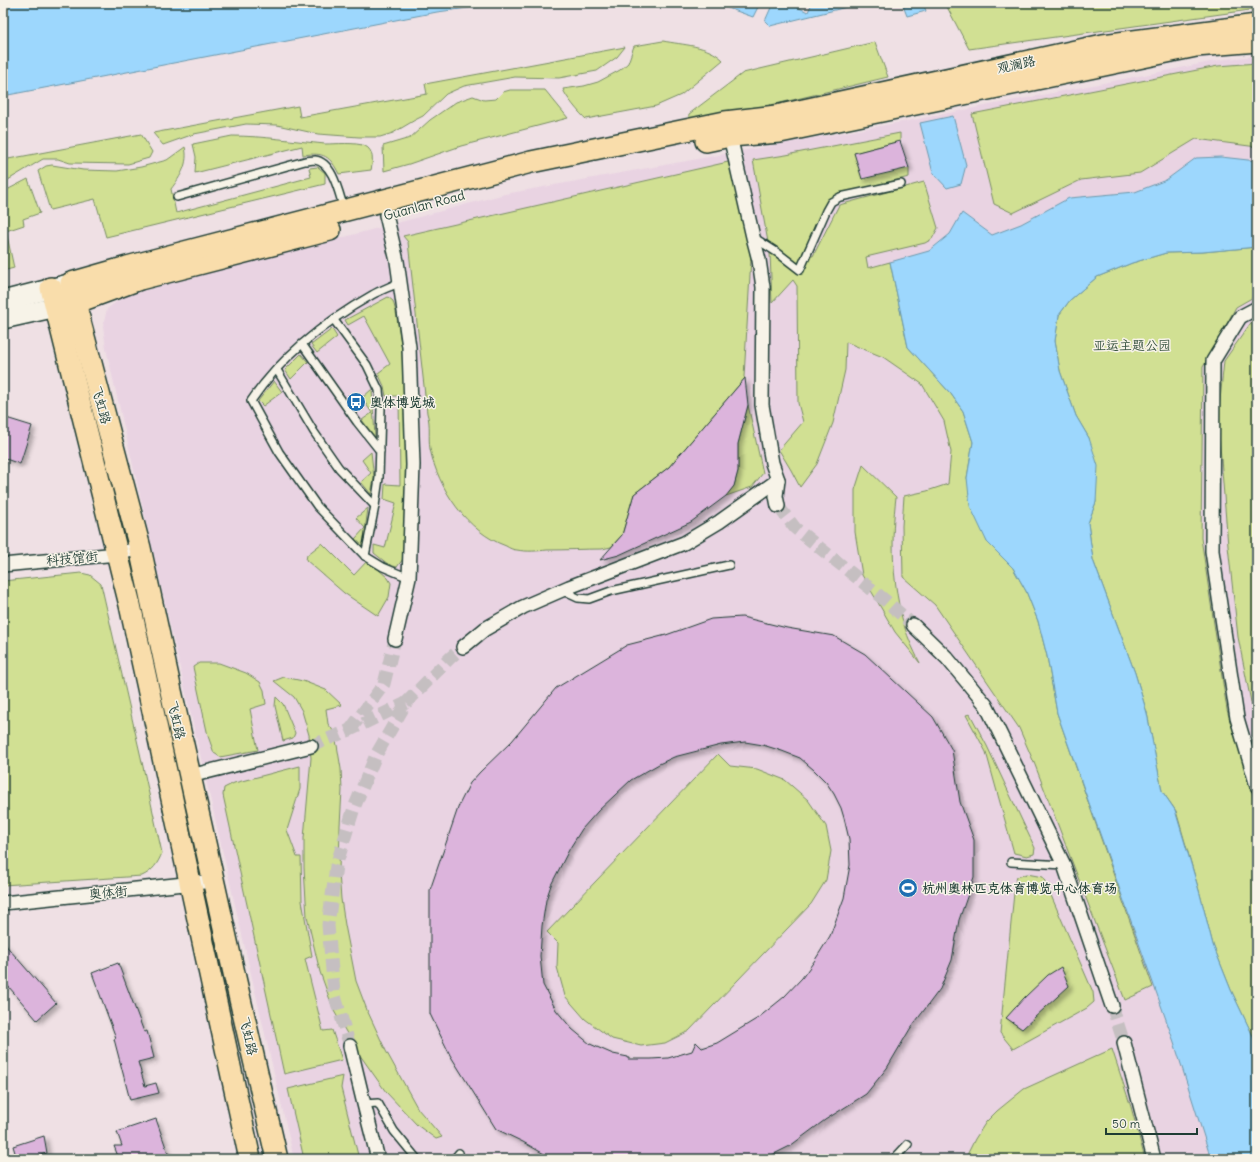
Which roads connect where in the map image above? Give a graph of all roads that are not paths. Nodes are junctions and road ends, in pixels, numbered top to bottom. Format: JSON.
{"nodes":[{"id":1,"x":1257,"y":25,"type":"edge"},
{"id":2,"x":1257,"y":41,"type":"edge"},
{"id":3,"x":1177,"y":43,"type":"junction"},
{"id":4,"x":778,"y":124,"type":"junction"},
{"id":5,"x":730,"y":136,"type":"junction"},
{"id":6,"x":901,"y":184,"type":"dead end"},
{"id":7,"x":177,"y":197,"type":"dead end"},
{"id":8,"x":344,"y":211,"type":"junction"},
{"id":9,"x":386,"y":215,"type":"junction"},
{"id":10,"x":753,"y":237,"type":"junction"},
{"id":11,"x":400,"y":282,"type":"junction"},
{"id":12,"x":63,"y":296,"type":"junction"},
{"id":13,"x":3,"y":301,"type":"edge"},
{"id":14,"x":1257,"y":308,"type":"edge"},
{"id":15,"x":3,"y":319,"type":"edge"},
{"id":16,"x":334,"y":320,"type":"junction"},
{"id":17,"x":302,"y":344,"type":"junction"},
{"id":18,"x":277,"y":370,"type":"junction"},
{"id":19,"x":380,"y":451,"type":"junction"},
{"id":20,"x":778,"y":480,"type":"junction"},
{"id":21,"x":375,"y":506,"type":"junction"},
{"id":22,"x":778,"y":506,"type":"tunnel mouth"},
{"id":23,"x":140,"y":548,"type":"junction"},
{"id":24,"x":117,"y":554,"type":"junction"},
{"id":25,"x":365,"y":556,"type":"junction"},
{"id":26,"x":3,"y":564,"type":"edge"},
{"id":27,"x":729,"y":565,"type":"dead end"},
{"id":28,"x":409,"y":578,"type":"junction"},
{"id":29,"x":561,"y":590,"type":"junction"},
{"id":30,"x":913,"y":625,"type":"tunnel mouth"},
{"id":31,"x":395,"y":639,"type":"tunnel mouth"},
{"id":32,"x":463,"y":647,"type":"tunnel mouth"},
{"id":33,"x":311,"y":746,"type":"tunnel mouth"},
{"id":34,"x":190,"y":776,"type":"junction"},
{"id":35,"x":1257,"y":786,"type":"edge"},
{"id":36,"x":1011,"y":862,"type":"dead end"},
{"id":37,"x":1064,"y":865,"type":"junction"},
{"id":38,"x":213,"y":881,"type":"junction"},
{"id":39,"x":190,"y":884,"type":"junction"},
{"id":40,"x":3,"y":903,"type":"edge"},
{"id":41,"x":1112,"y":1006,"type":"tunnel mouth"},
{"id":42,"x":1124,"y":1043,"type":"tunnel mouth"},
{"id":43,"x":350,"y":1046,"type":"tunnel mouth"},
{"id":44,"x":364,"y":1104,"type":"junction"},
{"id":45,"x":908,"y":1144,"type":"dead end"},
{"id":46,"x":459,"y":1153,"type":"dead end"},
{"id":47,"x":250,"y":1159,"type":"edge"},
{"id":48,"x":277,"y":1159,"type":"edge"},
{"id":49,"x":378,"y":1159,"type":"edge"},
{"id":50,"x":417,"y":1159,"type":"edge"},
{"id":51,"x":454,"y":1159,"type":"edge"},
{"id":52,"x":894,"y":1159,"type":"edge"},
{"id":53,"x":1154,"y":1159,"type":"edge"}],
"edges":[{"from":1,"to":3,"type":"main road","name":"观澜路"},
{"from":2,"to":3,"type":"main road","name":"观澜路"},
{"from":3,"to":4,"type":"main road","name":"观澜路"},
{"from":4,"to":5,"type":"main road","name":"Guanlan Road"},
{"from":4,"to":8,"type":"main road","name":"Guanlan Road"},
{"from":5,"to":9,"type":"main road","name":"Guanlan Road"},
{"from":5,"to":10,"type":"street"},
{"from":6,"to":10,"type":"lane"},
{"from":7,"to":8,"type":"lane"},
{"from":8,"to":12,"type":"main road","name":"Guanlan Road"},
{"from":9,"to":11,"type":"street"},
{"from":9,"to":12,"type":"main road","name":"Guanlan Road"},
{"from":10,"to":20,"type":"street"},
{"from":11,"to":16,"type":"lane"},
{"from":11,"to":28,"type":"street"},
{"from":12,"to":13,"type":"main road"},
{"from":12,"to":15,"type":"main road"},
{"from":12,"to":23,"type":"main road","name":"飞虹路"},
{"from":12,"to":24,"type":"main road","name":"飞虹路"},
{"from":14,"to":35,"type":"street"},
{"from":16,"to":17,"type":"lane"},
{"from":16,"to":19,"type":"lane"},
{"from":17,"to":18,"type":"lane"},
{"from":17,"to":19,"type":"lane"},
{"from":18,"to":21,"type":"lane"},
{"from":18,"to":25,"type":"lane"},
{"from":19,"to":21,"type":"lane"},
{"from":20,"to":22,"type":"street"},
{"from":20,"to":29,"type":"street"},
{"from":21,"to":25,"type":"lane"},
{"from":23,"to":24,"type":"street","name":"科技馆街"},
{"from":23,"to":34,"type":"main road","name":"飞虹路"},
{"from":24,"to":26,"type":"street","name":"科技馆街"},
{"from":24,"to":39,"type":"main road","name":"飞虹路"},
{"from":25,"to":28,"type":"lane"},
{"from":27,"to":29,"type":"lane"},
{"from":28,"to":31,"type":"street"},
{"from":29,"to":32,"type":"street"},
{"from":30,"to":37,"type":"street"},
{"from":33,"to":34,"type":"street"},
{"from":34,"to":38,"type":"main road","name":"飞虹路"},
{"from":36,"to":37,"type":"lane"},
{"from":37,"to":41,"type":"street"},
{"from":38,"to":39,"type":"street","name":"奥体街"},
{"from":38,"to":48,"type":"main road","name":"飞虹路"},
{"from":39,"to":40,"type":"street","name":"奥体街"},
{"from":39,"to":47,"type":"main road","name":"飞虹路"},
{"from":42,"to":53,"type":"street"},
{"from":43,"to":44,"type":"street"},
{"from":44,"to":49,"type":"street"},
{"from":44,"to":50,"type":"lane"},
{"from":45,"to":52,"type":"lane"},
{"from":46,"to":51,"type":"lane"}]}
